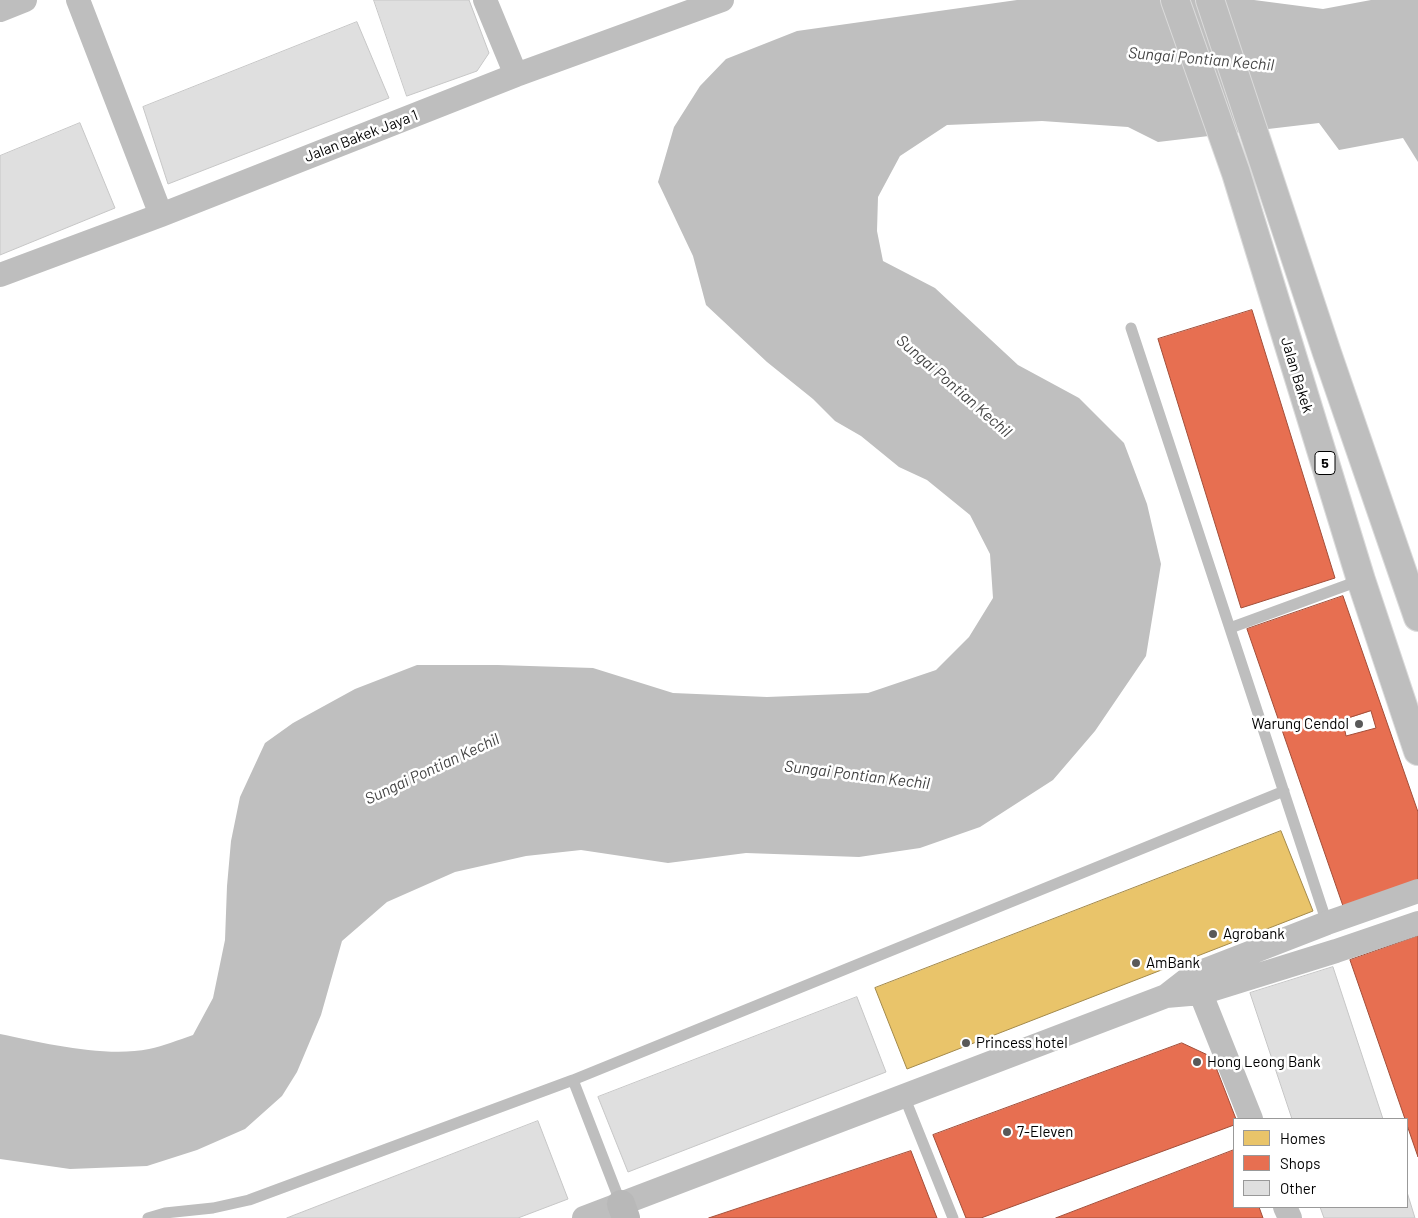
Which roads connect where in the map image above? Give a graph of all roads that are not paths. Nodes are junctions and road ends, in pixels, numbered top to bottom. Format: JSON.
{"nodes":[{"id":1,"x":25,"y":0,"type":"edge"},
{"id":2,"x":78,"y":0,"type":"edge"},
{"id":3,"x":485,"y":0,"type":"edge"},
{"id":4,"x":722,"y":0,"type":"edge"},
{"id":5,"x":1175,"y":0,"type":"edge"},
{"id":6,"x":1210,"y":0,"type":"edge"},
{"id":7,"x":0,"y":10,"type":"edge"},
{"id":8,"x":516,"y":75,"type":"junction"},
{"id":9,"x":161,"y":215,"type":"junction"},
{"id":10,"x":0,"y":275,"type":"edge"},
{"id":11,"x":1131,"y":328,"type":"dead end"},
{"id":12,"x":1361,"y":580,"type":"junction"},
{"id":13,"x":1418,"y":617,"type":"edge"},
{"id":14,"x":1230,"y":628,"type":"junction"},
{"id":15,"x":1418,"y":751,"type":"edge"},
{"id":16,"x":1284,"y":791,"type":"junction"},
{"id":17,"x":1418,"y":891,"type":"edge"},
{"id":18,"x":1327,"y":922,"type":"junction"},
{"id":19,"x":1418,"y":923,"type":"edge"},
{"id":20,"x":1198,"y":984,"type":"junction"},
{"id":21,"x":573,"y":1080,"type":"junction"},
{"id":22,"x":904,"y":1096,"type":"junction"},
{"id":23,"x":1251,"y":1118,"type":"edge"},
{"id":24,"x":623,"y":1211,"type":"edge"},
{"id":25,"x":148,"y":1218,"type":"edge"},
{"id":26,"x":584,"y":1218,"type":"edge"},
{"id":27,"x":953,"y":1218,"type":"edge"}],
"edges":[{"from":1,"to":7,"type":"street"},
{"from":2,"to":9,"type":"street"},
{"from":3,"to":8,"type":"street"},
{"from":4,"to":8,"type":"street","name":"Jalan Bakek Jaya 1"},
{"from":5,"to":12,"type":"highway","name":"Jalan Bakek","number":"5"},
{"from":6,"to":13,"type":"highway"},
{"from":8,"to":9,"type":"street","name":"Jalan Bakek Jaya 1"},
{"from":9,"to":10,"type":"street","name":"Jalan Bakek Jaya 1"},
{"from":11,"to":14,"type":"lane"},
{"from":12,"to":14,"type":"lane"},
{"from":12,"to":15,"type":"highway","name":"Jalan Bakek","number":"5"},
{"from":14,"to":16,"type":"lane"},
{"from":16,"to":18,"type":"lane"},
{"from":16,"to":21,"type":"lane"},
{"from":17,"to":18,"type":"street"},
{"from":18,"to":20,"type":"street"},
{"from":19,"to":20,"type":"street"},
{"from":20,"to":22,"type":"street"},
{"from":20,"to":23,"type":"street"},
{"from":21,"to":24,"type":"lane"},
{"from":21,"to":25,"type":"lane"},
{"from":22,"to":24,"type":"street"},
{"from":22,"to":27,"type":"lane"},
{"from":24,"to":26,"type":"street"}]}
